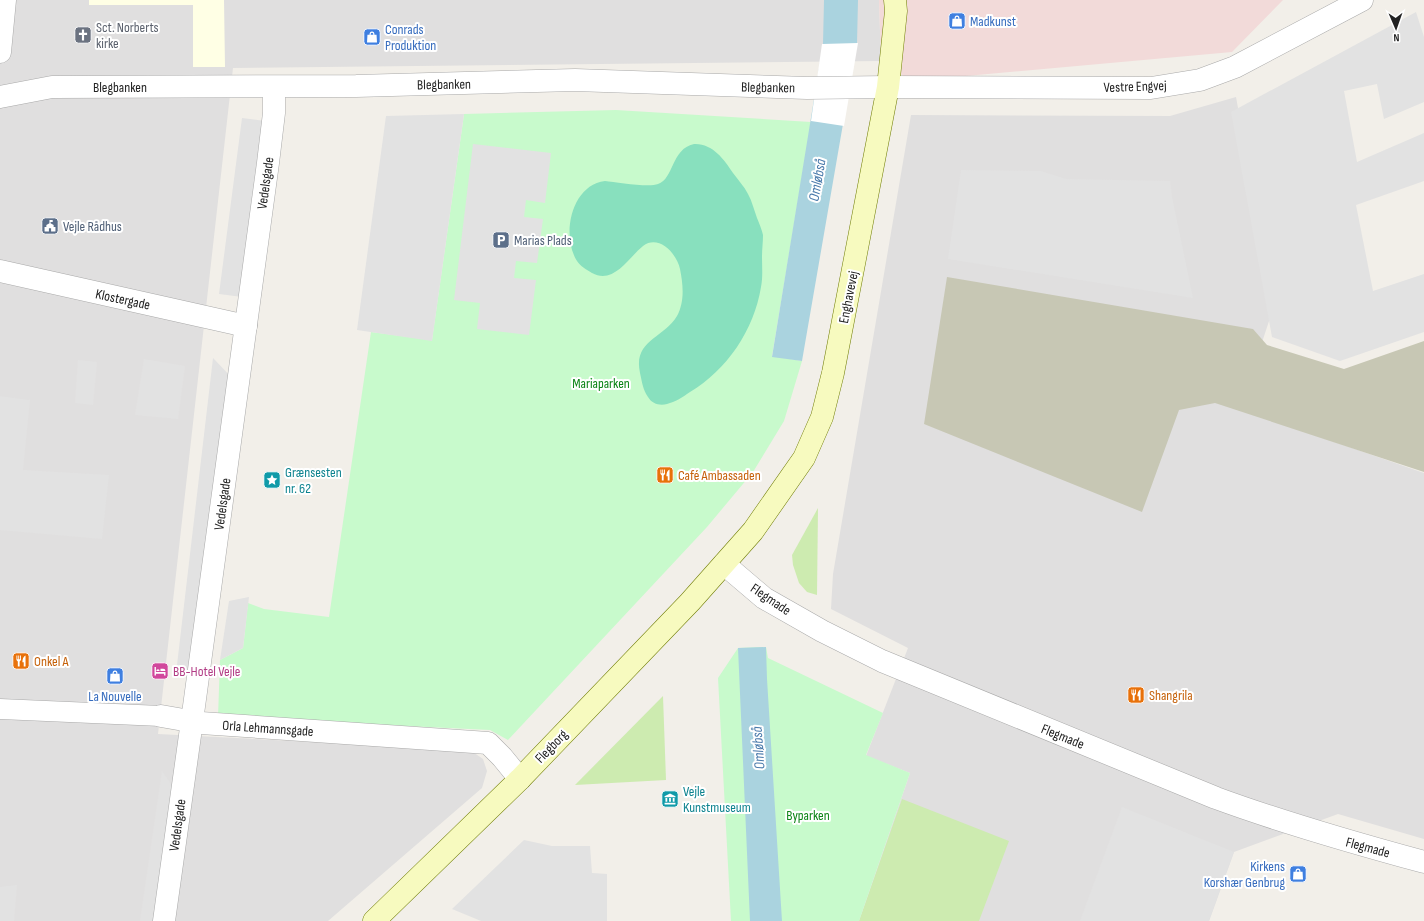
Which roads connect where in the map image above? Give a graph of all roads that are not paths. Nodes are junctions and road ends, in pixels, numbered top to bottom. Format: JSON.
{"nodes":[{"id":1,"x":5,"y":0,"type":"edge"},
{"id":2,"x":895,"y":0,"type":"edge"},
{"id":3,"x":1362,"y":0,"type":"edge"},
{"id":4,"x":0,"y":52,"type":"edge"},
{"id":5,"x":274,"y":87,"type":"junction"},
{"id":6,"x":888,"y":87,"type":"junction"},
{"id":7,"x":1,"y":93,"type":"edge"},
{"id":8,"x":0,"y":271,"type":"edge"},
{"id":9,"x":246,"y":326,"type":"junction"},
{"id":10,"x":724,"y":564,"type":"junction"},
{"id":11,"x":0,"y":709,"type":"edge"},
{"id":12,"x":161,"y":716,"type":"joint"},
{"id":13,"x":192,"y":721,"type":"junction"},
{"id":14,"x":520,"y":779,"type":"junction"},
{"id":15,"x":1424,"y":862,"type":"edge"},
{"id":16,"x":164,"y":921,"type":"edge"},
{"id":17,"x":374,"y":921,"type":"edge"}],
"edges":[{"from":1,"to":4,"type":"street"},
{"from":2,"to":6,"type":"main road","name":"Enghavevej"},
{"from":3,"to":6,"type":"street","name":"Vestre Engvej"},
{"from":5,"to":6,"type":"street","name":"Blegbanken"},
{"from":5,"to":7,"type":"street","name":"Blegbanken"},
{"from":5,"to":9,"type":"street","name":"Vedelsgade"},
{"from":6,"to":10,"type":"main road","name":"Enghavevej"},
{"from":8,"to":9,"type":"street","name":"Klostergade"},
{"from":9,"to":13,"type":"street","name":"Vedelsgade"},
{"from":10,"to":14,"type":"main road","name":"Flegborg"},
{"from":10,"to":15,"type":"street","name":"Flegmade"},
{"from":11,"to":12,"type":"street","name":"Orla Lehmannsgade"},
{"from":12,"to":13,"type":"street","name":"Orla Lehmannsgade"},
{"from":13,"to":14,"type":"street","name":"Orla Lehmannsgade"},
{"from":13,"to":16,"type":"street","name":"Vedelsgade"},
{"from":14,"to":17,"type":"main road","name":"Flegborg"}]}
